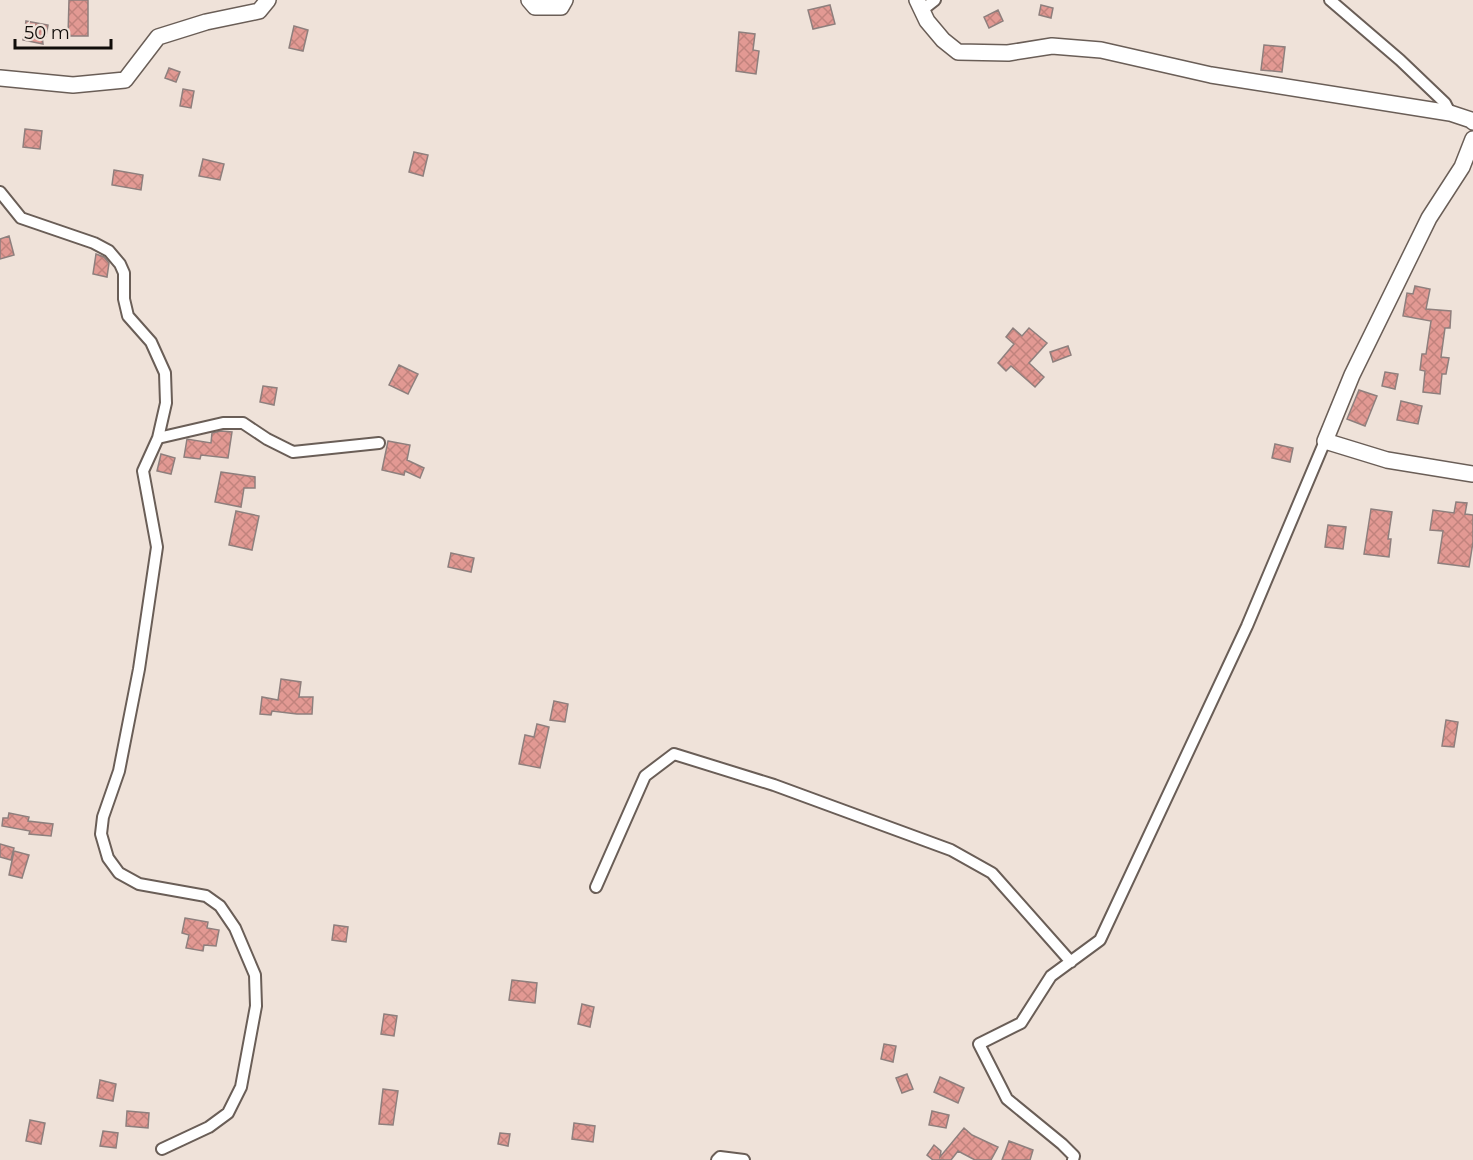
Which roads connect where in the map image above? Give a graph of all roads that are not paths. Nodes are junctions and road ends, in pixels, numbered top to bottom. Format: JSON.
{"nodes":[{"id":1,"x":268,"y":0,"type":"edge"},
{"id":2,"x":529,"y":0,"type":"edge"},
{"id":3,"x":565,"y":0,"type":"edge"},
{"id":4,"x":934,"y":0,"type":"edge"},
{"id":5,"x":1330,"y":0,"type":"edge"},
{"id":6,"x":919,"y":5,"type":"edge"},
{"id":7,"x":0,"y":78,"type":"edge"},
{"id":8,"x":1450,"y":113,"type":"junction"},
{"id":9,"x":1473,"y":122,"type":"edge"},
{"id":10,"x":1473,"y":139,"type":"edge"},
{"id":11,"x":0,"y":192,"type":"edge"},
{"id":12,"x":158,"y":438,"type":"junction"},
{"id":13,"x":1325,"y":441,"type":"junction"},
{"id":14,"x":380,"y":443,"type":"dead end"},
{"id":15,"x":1473,"y":474,"type":"edge"},
{"id":16,"x":596,"y":887,"type":"dead end"},
{"id":17,"x":1071,"y":962,"type":"junction"},
{"id":18,"x":162,"y":1149,"type":"dead end"},
{"id":19,"x":717,"y":1160,"type":"edge"},
{"id":20,"x":744,"y":1160,"type":"edge"},
{"id":21,"x":1072,"y":1160,"type":"edge"}],
"edges":[{"from":1,"to":7,"type":"main road"},
{"from":2,"to":3,"type":"main road"},
{"from":4,"to":6,"type":"street"},
{"from":5,"to":8,"type":"street"},
{"from":6,"to":8,"type":"main road"},
{"from":8,"to":9,"type":"main road"},
{"from":10,"to":13,"type":"main road"},
{"from":11,"to":12,"type":"street"},
{"from":12,"to":14,"type":"street"},
{"from":12,"to":18,"type":"street"},
{"from":13,"to":15,"type":"main road"},
{"from":13,"to":17,"type":"street"},
{"from":16,"to":17,"type":"street"},
{"from":17,"to":21,"type":"street"},
{"from":19,"to":20,"type":"street"}]}
